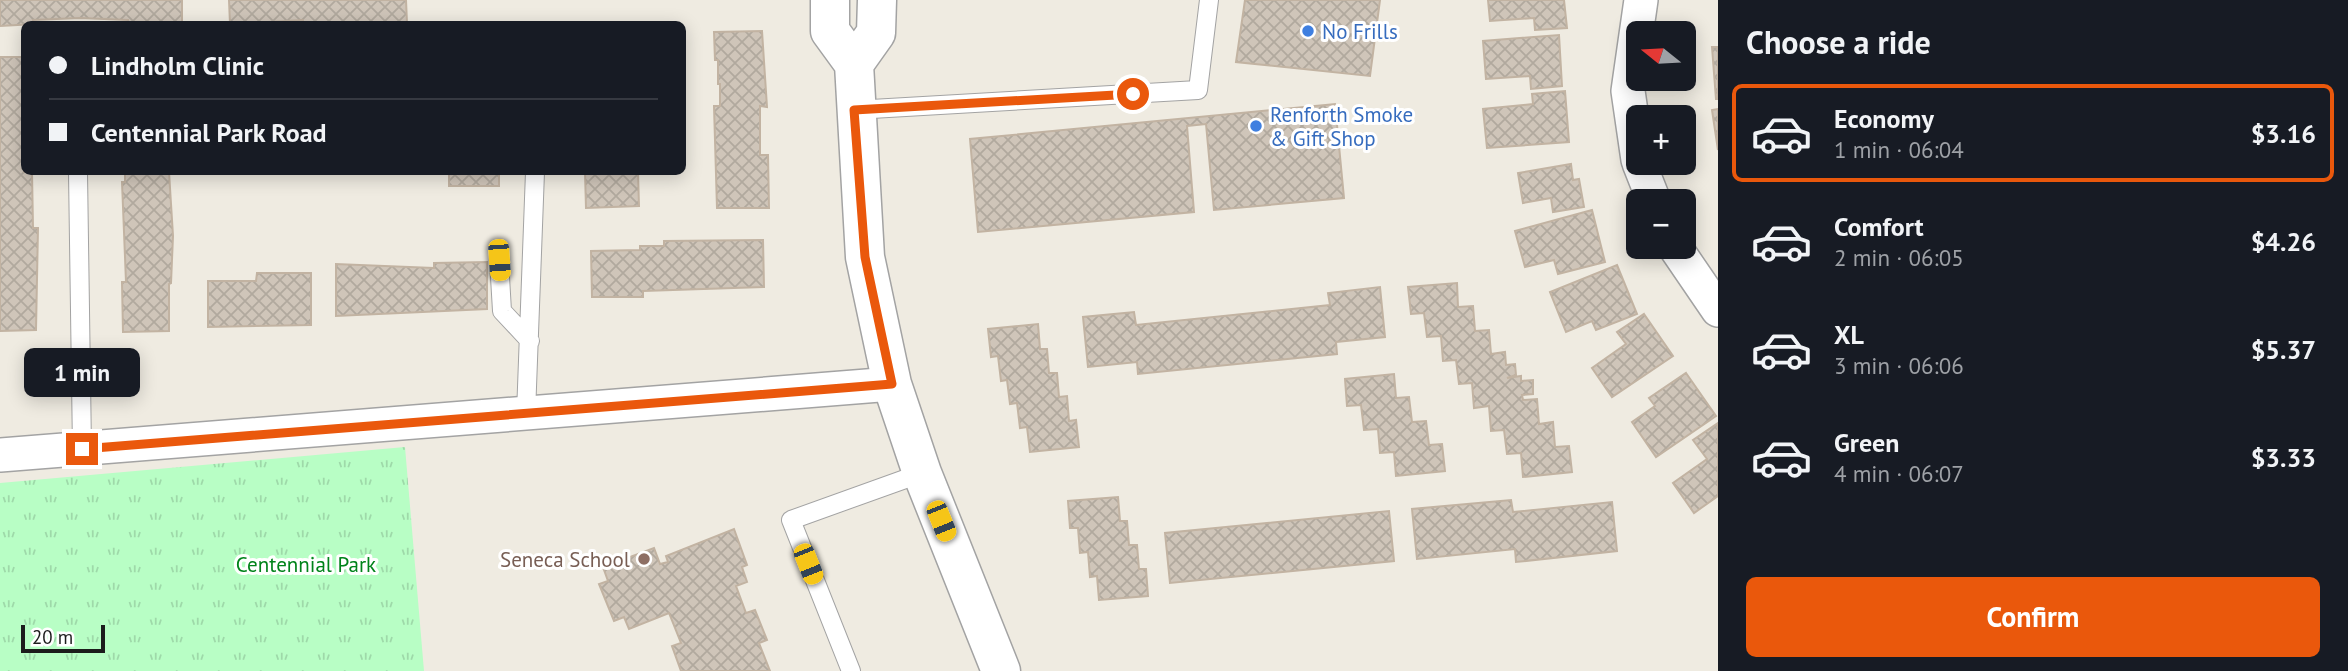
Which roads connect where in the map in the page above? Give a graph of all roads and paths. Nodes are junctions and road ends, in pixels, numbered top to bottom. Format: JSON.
{"nodes":[{"id":1,"x":830,"y":0,"type":"edge"},
{"id":2,"x":877,"y":0,"type":"edge"},
{"id":3,"x":1209,"y":0,"type":"edge"},
{"id":4,"x":1641,"y":0,"type":"edge"},
{"id":5,"x":854,"y":64,"type":"junction"},
{"id":6,"x":1630,"y":105,"type":"edge"},
{"id":7,"x":854,"y":110,"type":"junction"},
{"id":8,"x":78,"y":175,"type":"edge"},
{"id":9,"x":535,"y":175,"type":"edge"},
{"id":10,"x":1685,"y":259,"type":"edge"},
{"id":11,"x":499,"y":260,"type":"dead end"},
{"id":12,"x":1712,"y":293,"type":"edge"},
{"id":13,"x":530,"y":341,"type":"junction"},
{"id":14,"x":892,"y":384,"type":"junction"},
{"id":15,"x":526,"y":414,"type":"junction"},
{"id":16,"x":82,"y":449,"type":"junction"},
{"id":17,"x":0,"y":456,"type":"edge"},
{"id":18,"x":922,"y":473,"type":"junction"},
{"id":19,"x":851,"y":671,"type":"edge"},
{"id":20,"x":1001,"y":671,"type":"edge"}],
"edges":[{"from":1,"to":5,"type":"street"},
{"from":2,"to":5,"type":"street"},
{"from":3,"to":7,"type":"lane"},
{"from":4,"to":6,"type":"street"},
{"from":5,"to":7,"type":"street"},
{"from":7,"to":14,"type":"street"},
{"from":8,"to":16,"type":"lane"},
{"from":9,"to":13,"type":"lane"},
{"from":10,"to":12,"type":"street"},
{"from":11,"to":13,"type":"lane"},
{"from":13,"to":15,"type":"lane"},
{"from":14,"to":15,"type":"street"},
{"from":14,"to":18,"type":"street"},
{"from":15,"to":16,"type":"street"},
{"from":16,"to":17,"type":"street"},
{"from":18,"to":19,"type":"lane"},
{"from":18,"to":20,"type":"street"}]}
